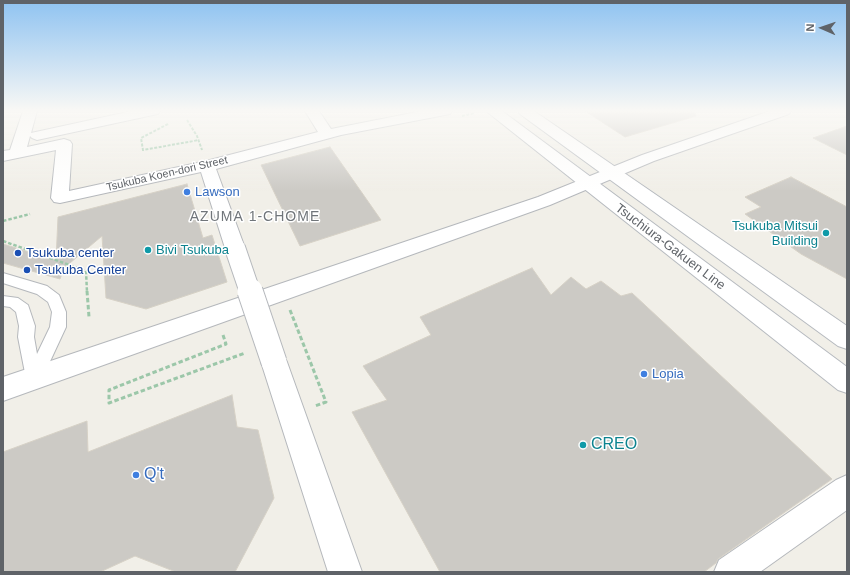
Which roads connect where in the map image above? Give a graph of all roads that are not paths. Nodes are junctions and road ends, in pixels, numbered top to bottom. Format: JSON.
{"nodes":[{"id":1,"x":19,"y":138,"type":"edge"},
{"id":2,"x":52,"y":138,"type":"edge"},
{"id":3,"x":317,"y":138,"type":"edge"},
{"id":4,"x":528,"y":138,"type":"edge"},
{"id":5,"x":563,"y":138,"type":"edge"},
{"id":6,"x":706,"y":138,"type":"edge"},
{"id":7,"x":14,"y":149,"type":"edge"},
{"id":8,"x":207,"y":166,"type":"junction"},
{"id":9,"x":612,"y":173,"type":"junction"},
{"id":10,"x":587,"y":184,"type":"junction"},
{"id":11,"x":3,"y":278,"type":"edge"},
{"id":12,"x":3,"y":300,"type":"edge"},
{"id":13,"x":847,"y":339,"type":"edge"},
{"id":14,"x":34,"y":378,"type":"junction"},
{"id":15,"x":847,"y":382,"type":"edge"},
{"id":16,"x":3,"y":389,"type":"edge"},
{"id":17,"x":847,"y":491,"type":"edge"},
{"id":18,"x":345,"y":572,"type":"edge"},
{"id":19,"x":731,"y":572,"type":"edge"}],
"edges":[{"from":1,"to":7,"type":"street"},
{"from":2,"to":7,"type":"street"},
{"from":3,"to":8,"type":"street","name":"Tsukuba Koen-dori Street"},
{"from":4,"to":10,"type":"street","name":"Tsuchiura-Gakuen Line"},
{"from":5,"to":9,"type":"street","name":"Tsuchiura-Gakuen Line"},
{"from":6,"to":9,"type":"street"},
{"from":7,"to":8,"type":"street","name":"Tsukuba Koen-dori Street"},
{"from":8,"to":18,"type":"street","bridge":true},
{"from":9,"to":10,"type":"street"},
{"from":9,"to":13,"type":"street","name":"Tsuchiura-Gakuen Line"},
{"from":10,"to":14,"type":"street"},
{"from":10,"to":15,"type":"street","name":"Tsuchiura-Gakuen Line"},
{"from":11,"to":14,"type":"lane"},
{"from":12,"to":14,"type":"lane"},
{"from":14,"to":16,"type":"street"},
{"from":17,"to":19,"type":"street"}]}
